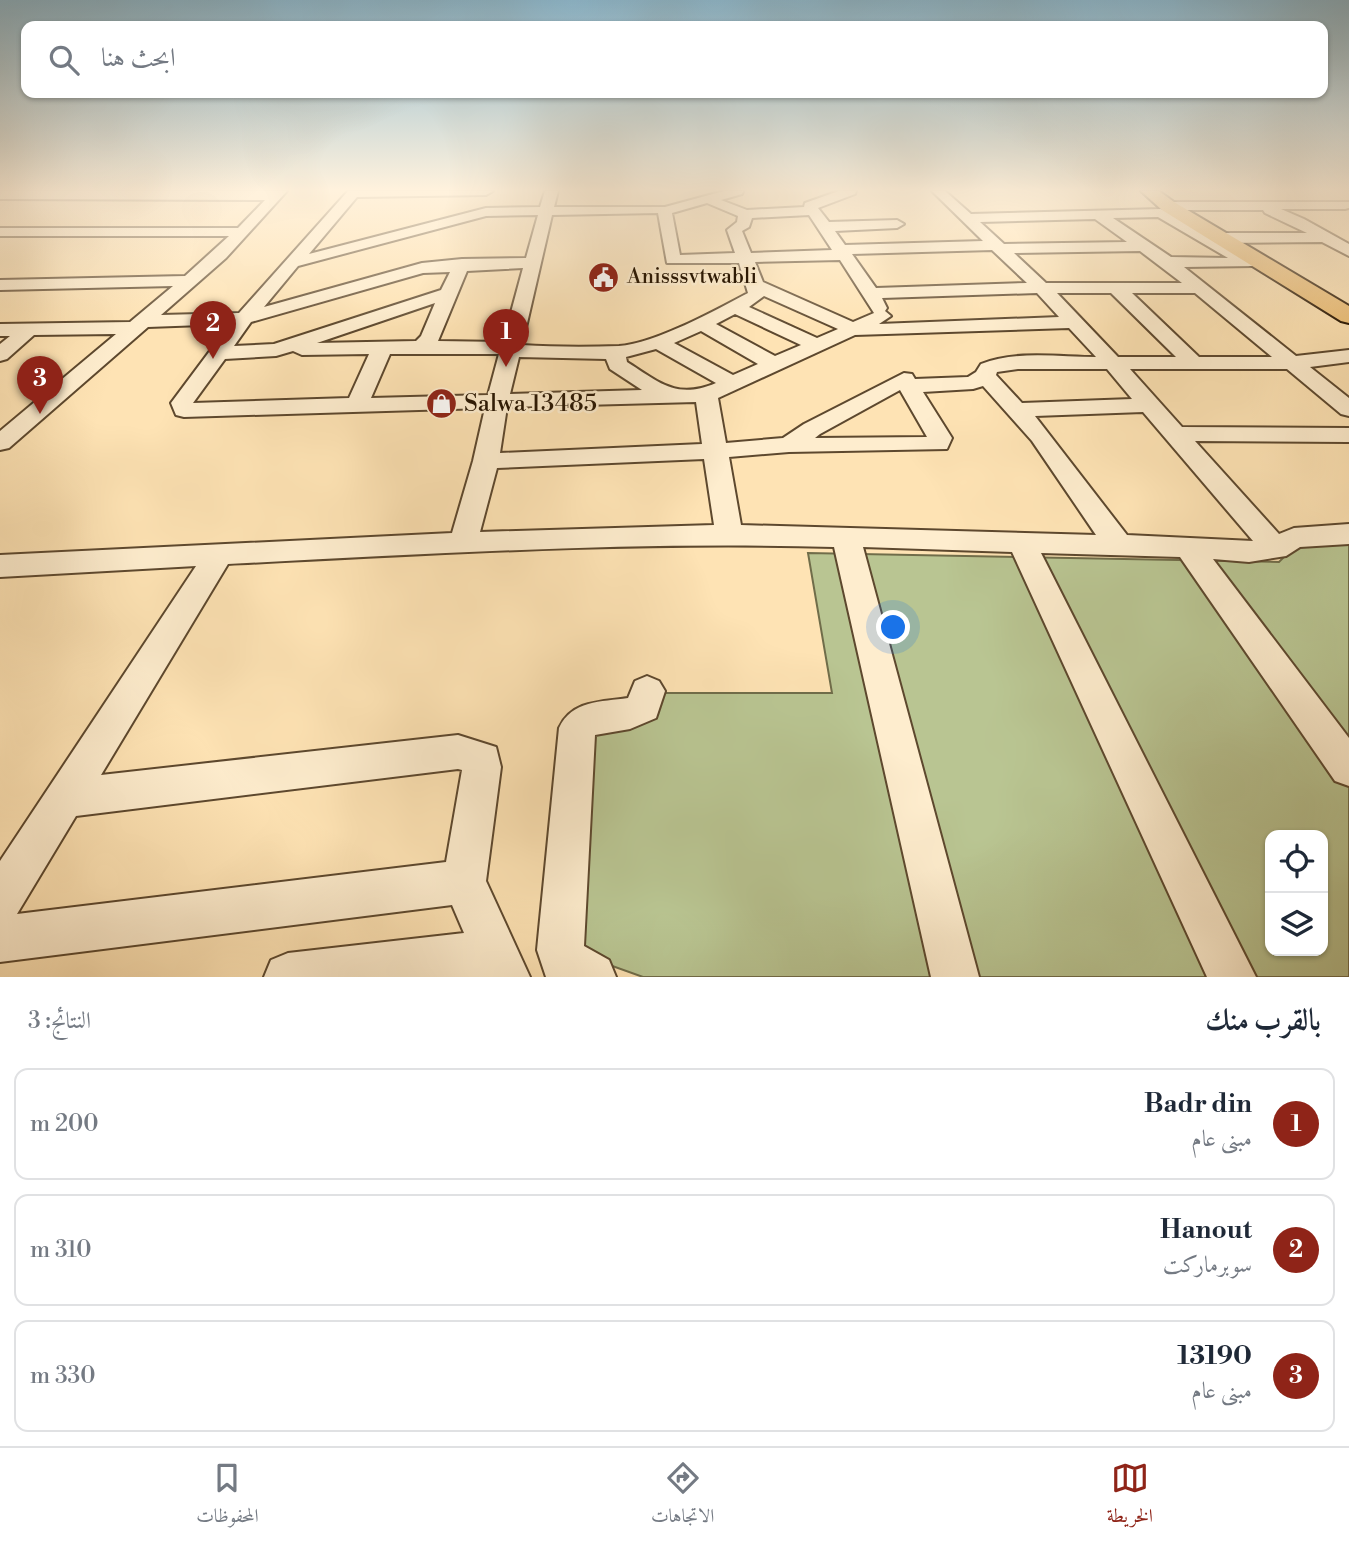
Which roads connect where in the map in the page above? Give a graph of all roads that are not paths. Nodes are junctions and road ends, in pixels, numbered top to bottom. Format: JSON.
{"nodes":[{"id":1,"x":236,"y":237,"type":"edge"},
{"id":2,"x":315,"y":237,"type":"edge"},
{"id":3,"x":394,"y":237,"type":"edge"},
{"id":4,"x":539,"y":237,"type":"edge"},
{"id":5,"x":669,"y":237,"type":"edge"},
{"id":6,"x":736,"y":237,"type":"edge"},
{"id":7,"x":831,"y":237,"type":"edge"},
{"id":8,"x":987,"y":237,"type":"edge"},
{"id":9,"x":1130,"y":237,"type":"edge"},
{"id":10,"x":1212,"y":237,"type":"edge"},
{"id":11,"x":1219,"y":237,"type":"edge"},
{"id":12,"x":1325,"y":237,"type":"joint"},
{"id":13,"x":1222,"y":238,"type":"junction"},
{"id":14,"x":1144,"y":246,"type":"junction"},
{"id":15,"x":998,"y":247,"type":"junction"},
{"id":16,"x":1349,"y":251,"type":"edge"},
{"id":17,"x":841,"y":253,"type":"junction"},
{"id":18,"x":744,"y":258,"type":"junction"},
{"id":19,"x":1167,"y":262,"type":"junction"},
{"id":20,"x":292,"y":263,"type":"junction"},
{"id":21,"x":531,"y":263,"type":"junction"},
{"id":22,"x":1256,"y":263,"type":"junction"},
{"id":23,"x":463,"y":264,"type":"junction"},
{"id":24,"x":190,"y":281,"type":"junction"},
{"id":25,"x":0,"y":285,"type":"edge"},
{"id":26,"x":755,"y":285,"type":"junction"},
{"id":27,"x":1042,"y":288,"type":"junction"},
{"id":28,"x":1116,"y":288,"type":"junction"},
{"id":29,"x":1198,"y":288,"type":"junction"},
{"id":30,"x":448,"y":293,"type":"junction"},
{"id":31,"x":871,"y":293,"type":"junction"},
{"id":32,"x":734,"y":307,"type":"junction"},
{"id":33,"x":1349,"y":316,"type":"edge"},
{"id":34,"x":243,"y":318,"type":"junction"},
{"id":35,"x":885,"y":322,"type":"junction"},
{"id":36,"x":700,"y":323,"type":"junction"},
{"id":37,"x":1073,"y":323,"type":"junction"},
{"id":38,"x":140,"y":325,"type":"junction"},
{"id":39,"x":0,"y":330,"type":"edge"},
{"id":40,"x":28,"y":330,"type":"junction"},
{"id":41,"x":851,"y":330,"type":"junction"},
{"id":42,"x":657,"y":342,"type":"junction"},
{"id":43,"x":817,"y":345,"type":"junction"},
{"id":44,"x":421,"y":347,"type":"junction"},
{"id":45,"x":382,"y":348,"type":"junction"},
{"id":46,"x":276,"y":349,"type":"junction"},
{"id":47,"x":510,"y":349,"type":"junction"},
{"id":48,"x":615,"y":351,"type":"junction"},
{"id":49,"x":218,"y":353,"type":"junction"},
{"id":50,"x":0,"y":355,"type":"edge"},
{"id":51,"x":1349,"y":356,"type":"edge"},
{"id":52,"x":1111,"y":362,"type":"junction"},
{"id":53,"x":1194,"y":363,"type":"junction"},
{"id":54,"x":1292,"y":363,"type":"junction"},
{"id":55,"x":774,"y":364,"type":"junction"},
{"id":56,"x":985,"y":376,"type":"junction"},
{"id":57,"x":732,"y":383,"type":"junction"},
{"id":58,"x":908,"y":386,"type":"junction"},
{"id":59,"x":706,"y":395,"type":"junction"},
{"id":60,"x":666,"y":396,"type":"junction"},
{"id":61,"x":497,"y":402,"type":"junction"},
{"id":62,"x":1149,"y":405,"type":"junction"},
{"id":63,"x":356,"y":407,"type":"junction"},
{"id":64,"x":1349,"y":409,"type":"edge"},
{"id":65,"x":1017,"y":410,"type":"junction"},
{"id":66,"x":1174,"y":434,"type":"junction"},
{"id":67,"x":1349,"y":435,"type":"edge"},
{"id":68,"x":0,"y":443,"type":"edge"},
{"id":69,"x":789,"y":445,"type":"junction"},
{"id":70,"x":715,"y":451,"type":"junction"},
{"id":71,"x":485,"y":461,"type":"junction"},
{"id":72,"x":729,"y":534,"type":"junction"},
{"id":73,"x":846,"y":538,"type":"junction"},
{"id":74,"x":1344,"y":539,"type":"edge"},
{"id":75,"x":463,"y":542,"type":"junction"},
{"id":76,"x":1023,"y":545,"type":"junction"},
{"id":77,"x":1120,"y":547,"type":"junction"},
{"id":78,"x":1188,"y":547,"type":"junction"},
{"id":79,"x":1276,"y":549,"type":"junction"},
{"id":80,"x":219,"y":555,"type":"junction"},
{"id":81,"x":0,"y":566,"type":"edge"},
{"id":82,"x":647,"y":691,"type":"dead end"},
{"id":83,"x":1349,"y":768,"type":"edge"},
{"id":84,"x":64,"y":798,"type":"junction"},
{"id":85,"x":13,"y":858,"type":"edge"},
{"id":86,"x":464,"y":881,"type":"junction"},
{"id":87,"x":0,"y":900,"type":"edge"},
{"id":88,"x":0,"y":939,"type":"edge"},
{"id":89,"x":501,"y":965,"type":"edge"},
{"id":90,"x":288,"y":977,"type":"edge"},
{"id":91,"x":592,"y":977,"type":"edge"},
{"id":92,"x":955,"y":977,"type":"edge"},
{"id":93,"x":1232,"y":977,"type":"edge"}],
"edges":[{"from":1,"to":24,"type":"street"},
{"from":2,"to":20,"type":"street"},
{"from":3,"to":20,"type":"street"},
{"from":4,"to":21,"type":"street"},
{"from":5,"to":18,"type":"street"},
{"from":6,"to":18,"type":"street"},
{"from":7,"to":17,"type":"street"},
{"from":8,"to":15,"type":"street"},
{"from":9,"to":14,"type":"street"},
{"from":10,"to":22,"type":"street"},
{"from":11,"to":13,"type":"main road"},
{"from":12,"to":13,"type":"street"},
{"from":12,"to":16,"type":"street"},
{"from":13,"to":22,"type":"main road"},
{"from":14,"to":15,"type":"street"},
{"from":14,"to":19,"type":"street"},
{"from":15,"to":17,"type":"street"},
{"from":15,"to":27,"type":"street"},
{"from":17,"to":18,"type":"street"},
{"from":17,"to":31,"type":"street"},
{"from":18,"to":26,"type":"street"},
{"from":19,"to":22,"type":"street"},
{"from":19,"to":29,"type":"street"},
{"from":20,"to":34,"type":"street"},
{"from":21,"to":23,"type":"street"},
{"from":21,"to":47,"type":"street"},
{"from":22,"to":33,"type":"main road"},
{"from":23,"to":30,"type":"street"},
{"from":23,"to":34,"type":"street"},
{"from":24,"to":25,"type":"street"},
{"from":24,"to":38,"type":"street"},
{"from":26,"to":32,"type":"street"},
{"from":26,"to":41,"type":"street"},
{"from":27,"to":28,"type":"street"},
{"from":27,"to":31,"type":"street"},
{"from":27,"to":37,"type":"street"},
{"from":28,"to":29,"type":"street"},
{"from":28,"to":53,"type":"street"},
{"from":29,"to":54,"type":"street"},
{"from":30,"to":44,"type":"street"},
{"from":30,"to":46,"type":"street"},
{"from":31,"to":35,"type":"street"},
{"from":32,"to":36,"type":"street"},
{"from":32,"to":43,"type":"street"},
{"from":34,"to":38,"type":"street"},
{"from":34,"to":49,"type":"street"},
{"from":35,"to":37,"type":"street"},
{"from":35,"to":41,"type":"street"},
{"from":36,"to":42,"type":"street"},
{"from":36,"to":55,"type":"street"},
{"from":37,"to":52,"type":"street"},
{"from":38,"to":40,"type":"street"},
{"from":38,"to":68,"type":"street"},
{"from":39,"to":40,"type":"street"},
{"from":40,"to":50,"type":"street"},
{"from":41,"to":43,"type":"street"},
{"from":42,"to":48,"type":"street"},
{"from":42,"to":57,"type":"street"},
{"from":43,"to":55,"type":"street"},
{"from":44,"to":45,"type":"street"},
{"from":44,"to":47,"type":"street"},
{"from":45,"to":46,"type":"street"},
{"from":45,"to":63,"type":"street"},
{"from":46,"to":49,"type":"street"},
{"from":47,"to":48,"type":"street"},
{"from":47,"to":61,"type":"street"},
{"from":48,"to":60,"type":"street"},
{"from":49,"to":63,"type":"street"},
{"from":51,"to":54,"type":"street"},
{"from":52,"to":53,"type":"street"},
{"from":52,"to":56,"type":"street"},
{"from":52,"to":62,"type":"street"},
{"from":53,"to":54,"type":"street"},
{"from":54,"to":64,"type":"street"},
{"from":55,"to":57,"type":"street"},
{"from":56,"to":58,"type":"street"},
{"from":56,"to":65,"type":"street"},
{"from":57,"to":59,"type":"street"},
{"from":58,"to":69,"type":"street"},
{"from":58,"to":69,"type":"street"},
{"from":59,"to":60,"type":"street"},
{"from":59,"to":70,"type":"street"},
{"from":60,"to":61,"type":"street"},
{"from":61,"to":63,"type":"street"},
{"from":61,"to":71,"type":"street"},
{"from":62,"to":65,"type":"street"},
{"from":62,"to":66,"type":"street"},
{"from":65,"to":77,"type":"street"},
{"from":66,"to":67,"type":"street"},
{"from":66,"to":79,"type":"street"},
{"from":69,"to":70,"type":"street"},
{"from":70,"to":71,"type":"street"},
{"from":70,"to":72,"type":"street"},
{"from":71,"to":75,"type":"street"},
{"from":72,"to":73,"type":"street"},
{"from":72,"to":75,"type":"street"},
{"from":73,"to":76,"type":"street"},
{"from":73,"to":92,"type":"street"},
{"from":74,"to":79,"type":"street"},
{"from":75,"to":80,"type":"street"},
{"from":76,"to":77,"type":"street"},
{"from":76,"to":93,"type":"street"},
{"from":77,"to":78,"type":"street"},
{"from":78,"to":79,"type":"street"},
{"from":78,"to":83,"type":"street"},
{"from":80,"to":81,"type":"street"},
{"from":80,"to":84,"type":"street"},
{"from":82,"to":91,"type":"street"},
{"from":84,"to":85,"type":"street"},
{"from":84,"to":86,"type":"street"},
{"from":85,"to":87,"type":"street"},
{"from":86,"to":88,"type":"street"},
{"from":86,"to":89,"type":"street"},
{"from":89,"to":90,"type":"street"}]}
